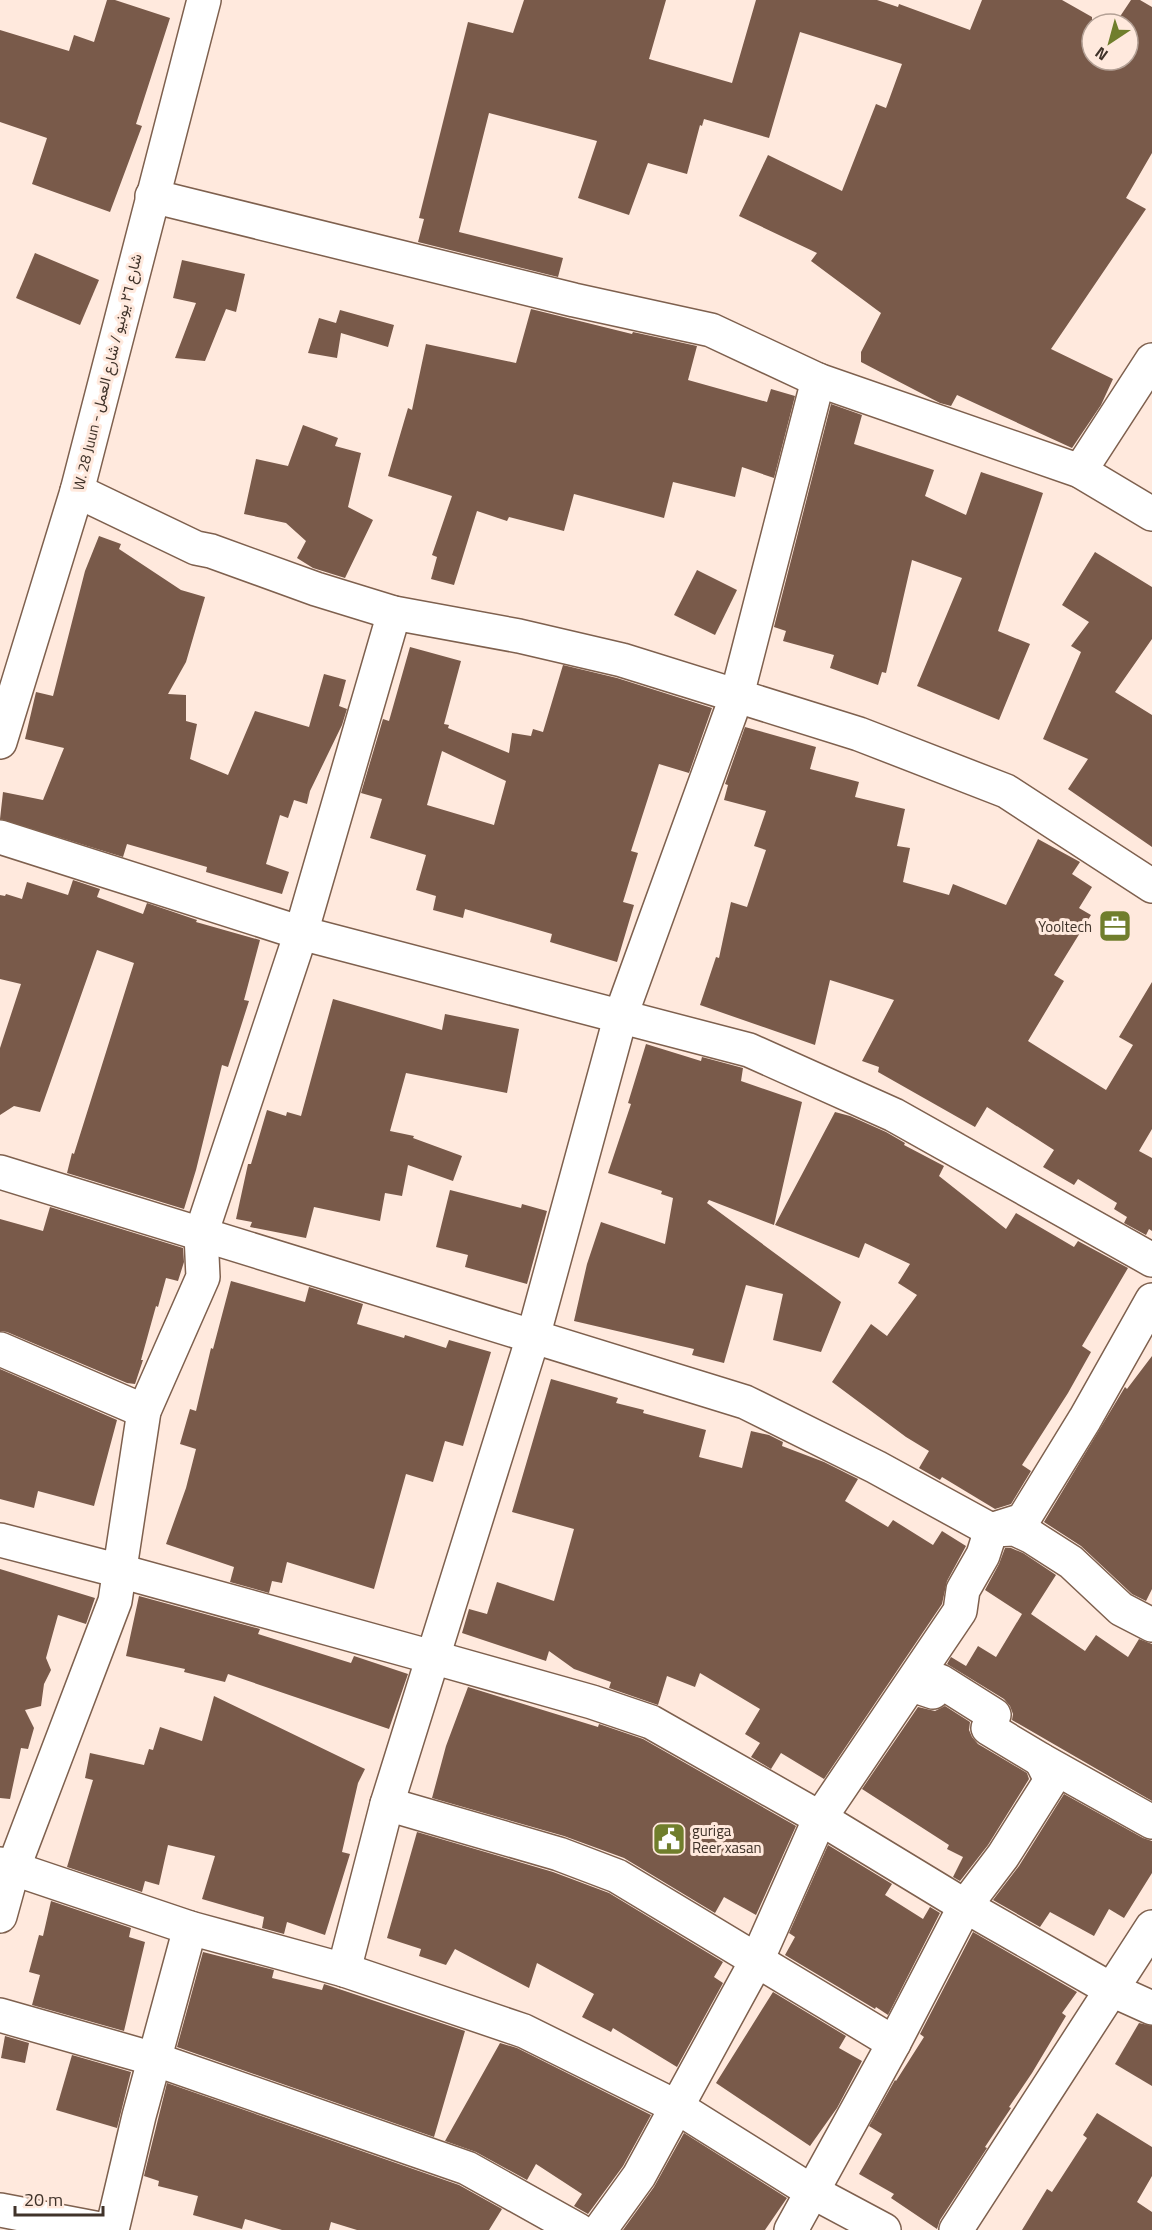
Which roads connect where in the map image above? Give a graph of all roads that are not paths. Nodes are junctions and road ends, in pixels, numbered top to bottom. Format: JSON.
{"nodes":[{"id":1,"x":204,"y":0,"type":"edge"},
{"id":2,"x":152,"y":196,"type":"junction"},
{"id":3,"x":1152,"y":360,"type":"edge"},
{"id":4,"x":818,"y":380,"type":"junction"},
{"id":5,"x":1080,"y":471,"type":"junction"},
{"id":6,"x":77,"y":491,"type":"junction"},
{"id":7,"x":1152,"y":514,"type":"edge"},
{"id":8,"x":394,"y":613,"type":"junction"},
{"id":9,"x":737,"y":695,"type":"junction"},
{"id":10,"x":0,"y":742,"type":"edge"},
{"id":11,"x":0,"y":837,"type":"edge"},
{"id":12,"x":1152,"y":886,"type":"edge"},
{"id":13,"x":301,"y":933,"type":"junction"},
{"id":14,"x":621,"y":1015,"type":"junction"},
{"id":15,"x":0,"y":1172,"type":"edge"},
{"id":16,"x":201,"y":1234,"type":"junction"},
{"id":17,"x":1152,"y":1260,"type":"edge"},
{"id":18,"x":1152,"y":1300,"type":"edge"},
{"id":19,"x":533,"y":1338,"type":"junction"},
{"id":20,"x":0,"y":1349,"type":"edge"},
{"id":21,"x":144,"y":1410,"type":"junction"},
{"id":22,"x":991,"y":1530,"type":"junction"},
{"id":23,"x":0,"y":1540,"type":"edge"},
{"id":24,"x":120,"y":1571,"type":"junction"},
{"id":25,"x":1152,"y":1625,"type":"edge"},
{"id":26,"x":432,"y":1657,"type":"junction"},
{"id":27,"x":912,"y":1685,"type":"junction"},
{"id":28,"x":1041,"y":1760,"type":"junction"},
{"id":29,"x":387,"y":1804,"type":"junction"},
{"id":30,"x":820,"y":1818,"type":"junction"},
{"id":31,"x":1152,"y":1822,"type":"edge"},
{"id":32,"x":7,"y":1867,"type":"edge"},
{"id":33,"x":965,"y":1906,"type":"junction"},
{"id":34,"x":0,"y":1916,"type":"edge"},
{"id":35,"x":1152,"y":1927,"type":"edge"},
{"id":36,"x":189,"y":1928,"type":"junction"},
{"id":37,"x":757,"y":1960,"type":"junction"},
{"id":38,"x":344,"y":1971,"type":"junction"},
{"id":39,"x":1112,"y":1990,"type":"junction"},
{"id":40,"x":1152,"y":2008,"type":"edge"},
{"id":41,"x":0,"y":2015,"type":"edge"},
{"id":42,"x":894,"y":2043,"type":"junction"},
{"id":43,"x":154,"y":2059,"type":"junction"},
{"id":44,"x":677,"y":2107,"type":"junction"},
{"id":45,"x":811,"y":2191,"type":"junction"},
{"id":46,"x":0,"y":2210,"type":"edge"},
{"id":47,"x":105,"y":2230,"type":"edge"},
{"id":48,"x":112,"y":2230,"type":"edge"},
{"id":49,"x":578,"y":2230,"type":"edge"},
{"id":50,"x":600,"y":2230,"type":"edge"},
{"id":51,"x":791,"y":2230,"type":"edge"},
{"id":52,"x":884,"y":2230,"type":"edge"},
{"id":53,"x":956,"y":2230,"type":"edge"}],
"edges":[{"from":1,"to":2,"type":"street","name":"W. 28 Juun - شارع ٢٦ يونيو / شارع العمل"},
{"from":2,"to":4,"type":"street"},
{"from":2,"to":6,"type":"street","name":"W. 28 Juun - شارع ٢٦ يونيو / شارع العمل"},
{"from":3,"to":5,"type":"street"},
{"from":4,"to":5,"type":"street"},
{"from":4,"to":9,"type":"street"},
{"from":5,"to":7,"type":"street"},
{"from":6,"to":8,"type":"street"},
{"from":6,"to":10,"type":"street","name":"W. 28 Juun - شارع ٢٦ يونيو / شارع العمل"},
{"from":8,"to":9,"type":"street"},
{"from":8,"to":13,"type":"street"},
{"from":9,"to":12,"type":"street"},
{"from":9,"to":14,"type":"street"},
{"from":11,"to":13,"type":"street"},
{"from":13,"to":14,"type":"street"},
{"from":13,"to":16,"type":"street"},
{"from":14,"to":17,"type":"street"},
{"from":14,"to":19,"type":"street"},
{"from":15,"to":16,"type":"street"},
{"from":16,"to":19,"type":"street"},
{"from":16,"to":21,"type":"street"},
{"from":18,"to":22,"type":"street"},
{"from":19,"to":22,"type":"street"},
{"from":19,"to":26,"type":"street"},
{"from":20,"to":21,"type":"street"},
{"from":21,"to":24,"type":"street"},
{"from":22,"to":25,"type":"street"},
{"from":22,"to":27,"type":"street"},
{"from":23,"to":24,"type":"street"},
{"from":24,"to":26,"type":"street"},
{"from":24,"to":32,"type":"street"},
{"from":26,"to":29,"type":"street"},
{"from":26,"to":30,"type":"street"},
{"from":27,"to":28,"type":"street"},
{"from":27,"to":30,"type":"street"},
{"from":28,"to":31,"type":"street"},
{"from":28,"to":33,"type":"street"},
{"from":29,"to":37,"type":"street"},
{"from":29,"to":38,"type":"street"},
{"from":30,"to":33,"type":"street"},
{"from":30,"to":37,"type":"street"},
{"from":32,"to":34,"type":"street"},
{"from":32,"to":36,"type":"street"},
{"from":33,"to":39,"type":"street"},
{"from":33,"to":42,"type":"street"},
{"from":35,"to":39,"type":"street"},
{"from":36,"to":38,"type":"street"},
{"from":36,"to":43,"type":"street"},
{"from":37,"to":42,"type":"street"},
{"from":37,"to":44,"type":"street"},
{"from":38,"to":44,"type":"street"},
{"from":39,"to":40,"type":"street"},
{"from":39,"to":53,"type":"street"},
{"from":41,"to":43,"type":"street"},
{"from":42,"to":45,"type":"street"},
{"from":43,"to":48,"type":"street"},
{"from":43,"to":49,"type":"street"},
{"from":44,"to":45,"type":"street"},
{"from":44,"to":50,"type":"street"},
{"from":45,"to":51,"type":"street"},
{"from":45,"to":52,"type":"street"},
{"from":46,"to":47,"type":"street"}]}
